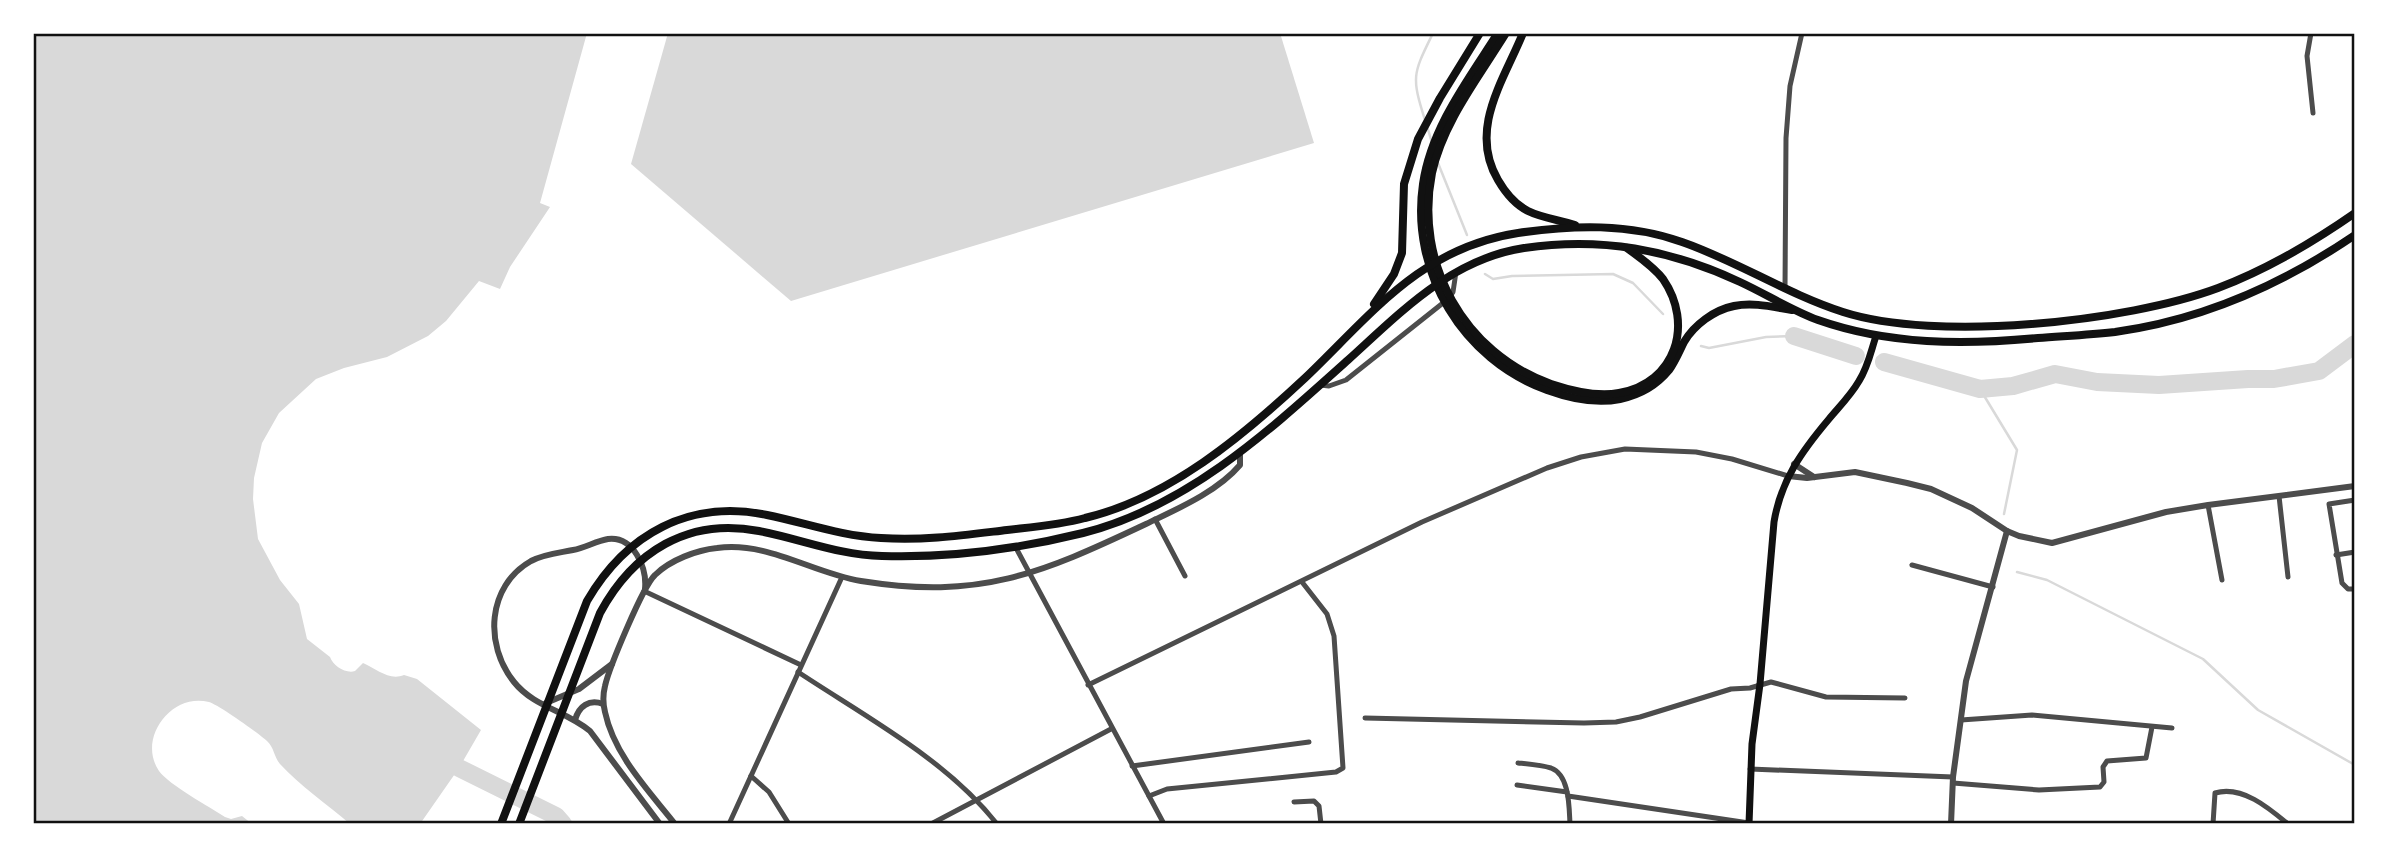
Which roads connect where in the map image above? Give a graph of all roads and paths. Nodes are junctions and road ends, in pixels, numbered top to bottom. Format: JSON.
{"nodes":[{"id":1,"x":1480,"y":33,"type":"edge"},
{"id":2,"x":1498,"y":33,"type":"edge"},
{"id":3,"x":1506,"y":33,"type":"edge"},
{"id":4,"x":1523,"y":33,"type":"edge"},
{"id":5,"x":1802,"y":33,"type":"edge"},
{"id":6,"x":2311,"y":33,"type":"edge"},
{"id":7,"x":1466,"y":92,"type":"junction"},
{"id":8,"x":2313,"y":113,"type":"dead end"},
{"id":9,"x":2355,"y":213,"type":"edge"},
{"id":10,"x":1581,"y":227,"type":"junction"},
{"id":11,"x":2355,"y":234,"type":"edge"},
{"id":12,"x":1625,"y":246,"type":"junction"},
{"id":13,"x":1456,"y":271,"type":"junction"},
{"id":14,"x":1784,"y":289,"type":"junction"},
{"id":15,"x":1795,"y":311,"type":"junction"},
{"id":16,"x":1365,"y":318,"type":"junction"},
{"id":17,"x":1876,"y":336,"type":"junction"},
{"id":18,"x":1320,"y":385,"type":"junction"},
{"id":19,"x":1574,"y":394,"type":"junction"},
{"id":20,"x":1240,"y":453,"type":"junction"},
{"id":21,"x":1794,"y":464,"type":"junction"},
{"id":22,"x":1788,"y":476,"type":"junction"},
{"id":23,"x":1814,"y":477,"type":"junction"},
{"id":24,"x":2355,"y":486,"type":"edge"},
{"id":25,"x":2279,"y":496,"type":"junction"},
{"id":26,"x":2355,"y":500,"type":"edge"},
{"id":27,"x":2208,"y":505,"type":"junction"},
{"id":28,"x":1155,"y":519,"type":"junction"},
{"id":29,"x":2007,"y":531,"type":"junction"},
{"id":30,"x":1014,"y":546,"type":"junction"},
{"id":31,"x":2355,"y":552,"type":"edge"},
{"id":32,"x":2336,"y":555,"type":"junction"},
{"id":33,"x":1912,"y":565,"type":"dead end"},
{"id":34,"x":1029,"y":574,"type":"junction"},
{"id":35,"x":1185,"y":576,"type":"dead end"},
{"id":36,"x":842,"y":577,"type":"junction"},
{"id":37,"x":2288,"y":577,"type":"dead end"},
{"id":38,"x":2222,"y":580,"type":"dead end"},
{"id":39,"x":1302,"y":582,"type":"junction"},
{"id":40,"x":1993,"y":587,"type":"junction"},
{"id":41,"x":2355,"y":589,"type":"edge"},
{"id":42,"x":644,"y":590,"type":"junction"},
{"id":43,"x":614,"y":663,"type":"junction"},
{"id":44,"x":800,"y":669,"type":"junction"},
{"id":45,"x":1760,"y":684,"type":"junction"},
{"id":46,"x":1088,"y":685,"type":"junction"},
{"id":47,"x":1905,"y":698,"type":"dead end"},
{"id":48,"x":541,"y":704,"type":"junction"},
{"id":49,"x":603,"y":704,"type":"junction"},
{"id":50,"x":1365,"y":718,"type":"dead end"},
{"id":51,"x":575,"y":720,"type":"junction"},
{"id":52,"x":1961,"y":720,"type":"junction"},
{"id":53,"x":2152,"y":727,"type":"junction"},
{"id":54,"x":2172,"y":728,"type":"dead end"},
{"id":55,"x":1111,"y":729,"type":"junction"},
{"id":56,"x":1309,"y":742,"type":"dead end"},
{"id":57,"x":1518,"y":763,"type":"dead end"},
{"id":58,"x":1132,"y":766,"type":"junction"},
{"id":59,"x":1750,"y":769,"type":"junction"},
{"id":60,"x":751,"y":776,"type":"junction"},
{"id":61,"x":1953,"y":780,"type":"junction"},
{"id":62,"x":1517,"y":785,"type":"dead end"},
{"id":63,"x":1567,"y":794,"type":"junction"},
{"id":64,"x":1149,"y":796,"type":"junction"},
{"id":65,"x":976,"y":800,"type":"junction"},
{"id":66,"x":1294,"y":802,"type":"dead end"},
{"id":67,"x":1729,"y":822,"type":"edge"},
{"id":68,"x":2285,"y":822,"type":"edge"},
{"id":69,"x":1749,"y":823,"type":"edge"},
{"id":70,"x":500,"y":824,"type":"edge"},
{"id":71,"x":519,"y":824,"type":"edge"},
{"id":72,"x":660,"y":824,"type":"edge"},
{"id":73,"x":675,"y":824,"type":"edge"},
{"id":74,"x":729,"y":824,"type":"edge"},
{"id":75,"x":789,"y":824,"type":"edge"},
{"id":76,"x":932,"y":824,"type":"edge"},
{"id":77,"x":997,"y":824,"type":"edge"},
{"id":78,"x":1164,"y":824,"type":"edge"},
{"id":79,"x":1321,"y":824,"type":"edge"},
{"id":80,"x":1570,"y":824,"type":"edge"},
{"id":81,"x":1951,"y":824,"type":"edge"},
{"id":82,"x":2213,"y":824,"type":"edge"}],
"edges":[{"from":1,"to":16,"type":"main road"},
{"from":2,"to":7,"type":"main road"},
{"from":3,"to":7,"type":"main road"},
{"from":4,"to":10,"type":"main road"},
{"from":5,"to":14,"type":"street"},
{"from":6,"to":8,"type":"street"},
{"from":7,"to":19,"type":"main road"},
{"from":9,"to":14,"type":"main road"},
{"from":10,"to":14,"type":"main road"},
{"from":10,"to":16,"type":"main road"},
{"from":11,"to":17,"type":"main road"},
{"from":12,"to":13,"type":"main road"},
{"from":12,"to":15,"type":"main road"},
{"from":12,"to":19,"type":"main road"},
{"from":13,"to":18,"type":"main road"},
{"from":13,"to":18,"type":"street"},
{"from":15,"to":17,"type":"main road"},
{"from":15,"to":19,"type":"main road"},
{"from":16,"to":70,"type":"main road"},
{"from":17,"to":21,"type":"main road"},
{"from":18,"to":20,"type":"main road"},
{"from":20,"to":28,"type":"street"},
{"from":20,"to":30,"type":"main road"},
{"from":21,"to":22,"type":"main road"},
{"from":21,"to":23,"type":"street"},
{"from":22,"to":23,"type":"street"},
{"from":22,"to":39,"type":"street"},
{"from":22,"to":45,"type":"main road"},
{"from":23,"to":29,"type":"street"},
{"from":24,"to":25,"type":"street"},
{"from":25,"to":27,"type":"street"},
{"from":25,"to":37,"type":"street"},
{"from":26,"to":32,"type":"street"},
{"from":27,"to":29,"type":"street"},
{"from":27,"to":38,"type":"street"},
{"from":28,"to":34,"type":"street"},
{"from":28,"to":35,"type":"street"},
{"from":29,"to":40,"type":"street"},
{"from":30,"to":34,"type":"street"},
{"from":30,"to":71,"type":"main road"},
{"from":31,"to":32,"type":"street"},
{"from":32,"to":41,"type":"street"},
{"from":33,"to":40,"type":"street"},
{"from":34,"to":36,"type":"street"},
{"from":34,"to":46,"type":"street"},
{"from":36,"to":42,"type":"street"},
{"from":36,"to":44,"type":"street"},
{"from":39,"to":46,"type":"street"},
{"from":39,"to":64,"type":"street"},
{"from":40,"to":52,"type":"street"},
{"from":42,"to":43,"type":"street"},
{"from":42,"to":44,"type":"street"},
{"from":42,"to":48,"type":"street"},
{"from":43,"to":48,"type":"street"},
{"from":43,"to":49,"type":"street"},
{"from":44,"to":60,"type":"street"},
{"from":44,"to":65,"type":"street"},
{"from":45,"to":47,"type":"street"},
{"from":45,"to":50,"type":"street"},
{"from":45,"to":59,"type":"main road"},
{"from":46,"to":55,"type":"street"},
{"from":48,"to":51,"type":"street"},
{"from":49,"to":51,"type":"street"},
{"from":49,"to":73,"type":"street"},
{"from":51,"to":72,"type":"street"},
{"from":52,"to":53,"type":"street"},
{"from":52,"to":61,"type":"street"},
{"from":53,"to":54,"type":"street"},
{"from":53,"to":61,"type":"street"},
{"from":55,"to":58,"type":"street"},
{"from":55,"to":65,"type":"street"},
{"from":56,"to":58,"type":"street"},
{"from":57,"to":63,"type":"street"},
{"from":58,"to":64,"type":"street"},
{"from":59,"to":61,"type":"street"},
{"from":59,"to":69,"type":"main road"},
{"from":60,"to":74,"type":"street"},
{"from":60,"to":75,"type":"street"},
{"from":61,"to":81,"type":"street"},
{"from":62,"to":63,"type":"street"},
{"from":63,"to":67,"type":"street"},
{"from":63,"to":80,"type":"street"},
{"from":64,"to":78,"type":"street"},
{"from":65,"to":76,"type":"street"},
{"from":65,"to":77,"type":"street"},
{"from":66,"to":79,"type":"street"},
{"from":67,"to":69,"type":"street"},
{"from":68,"to":82,"type":"street"}]}
